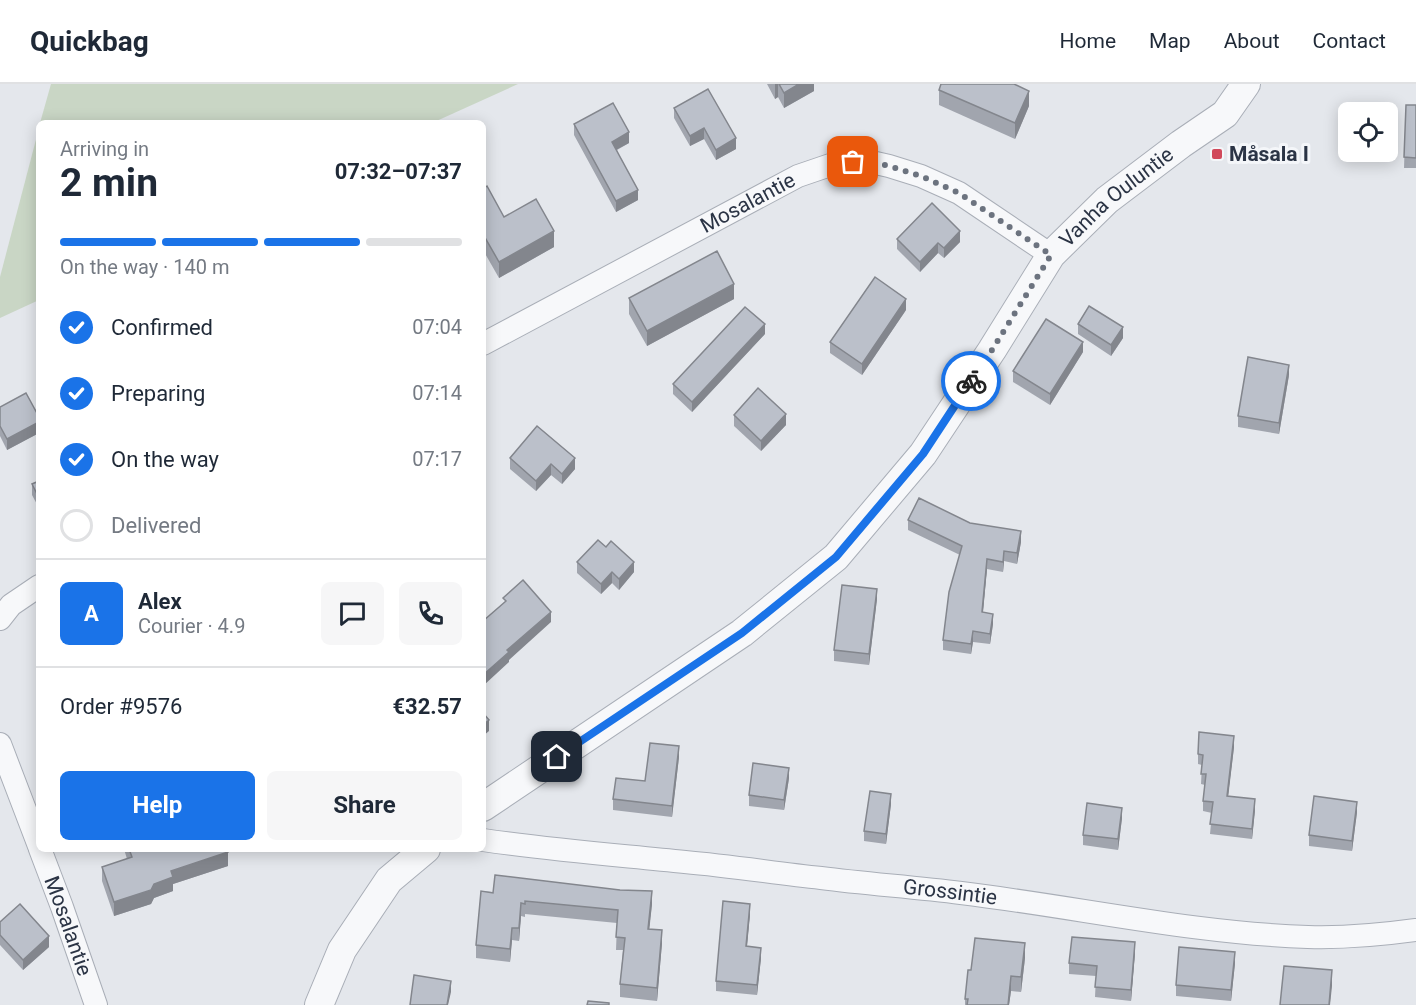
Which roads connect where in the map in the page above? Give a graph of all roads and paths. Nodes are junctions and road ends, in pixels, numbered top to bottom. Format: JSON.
{"nodes":[{"id":1,"x":1246,"y":84,"type":"edge"},
{"id":2,"x":1051,"y":255,"type":"junction"},
{"id":3,"x":486,"y":342,"type":"edge"},
{"id":4,"x":36,"y":588,"type":"edge"},
{"id":5,"x":0,"y":619,"type":"edge"},
{"id":6,"x":0,"y":744,"type":"edge"},
{"id":7,"x":486,"y":805,"type":"edge"},
{"id":8,"x":36,"y":838,"type":"edge"},
{"id":9,"x":486,"y":840,"type":"edge"},
{"id":10,"x":41,"y":852,"type":"edge"},
{"id":11,"x":422,"y":852,"type":"edge"},
{"id":12,"x":1416,"y":930,"type":"edge"},
{"id":13,"x":96,"y":1005,"type":"edge"},
{"id":14,"x":319,"y":1005,"type":"edge"}],
"edges":[{"from":1,"to":2,"type":"street","name":"Vanha Ouluntie"},
{"from":2,"to":3,"type":"street","name":"Mosalantie"},
{"from":2,"to":7,"type":"street","name":"Vanha Ouluntie"},
{"from":4,"to":5,"type":"street"},
{"from":6,"to":8,"type":"street","name":"Mosalantie"},
{"from":9,"to":12,"type":"street","name":"Grossintie"},
{"from":10,"to":13,"type":"street","name":"Mosalantie"},
{"from":11,"to":14,"type":"street"}]}
